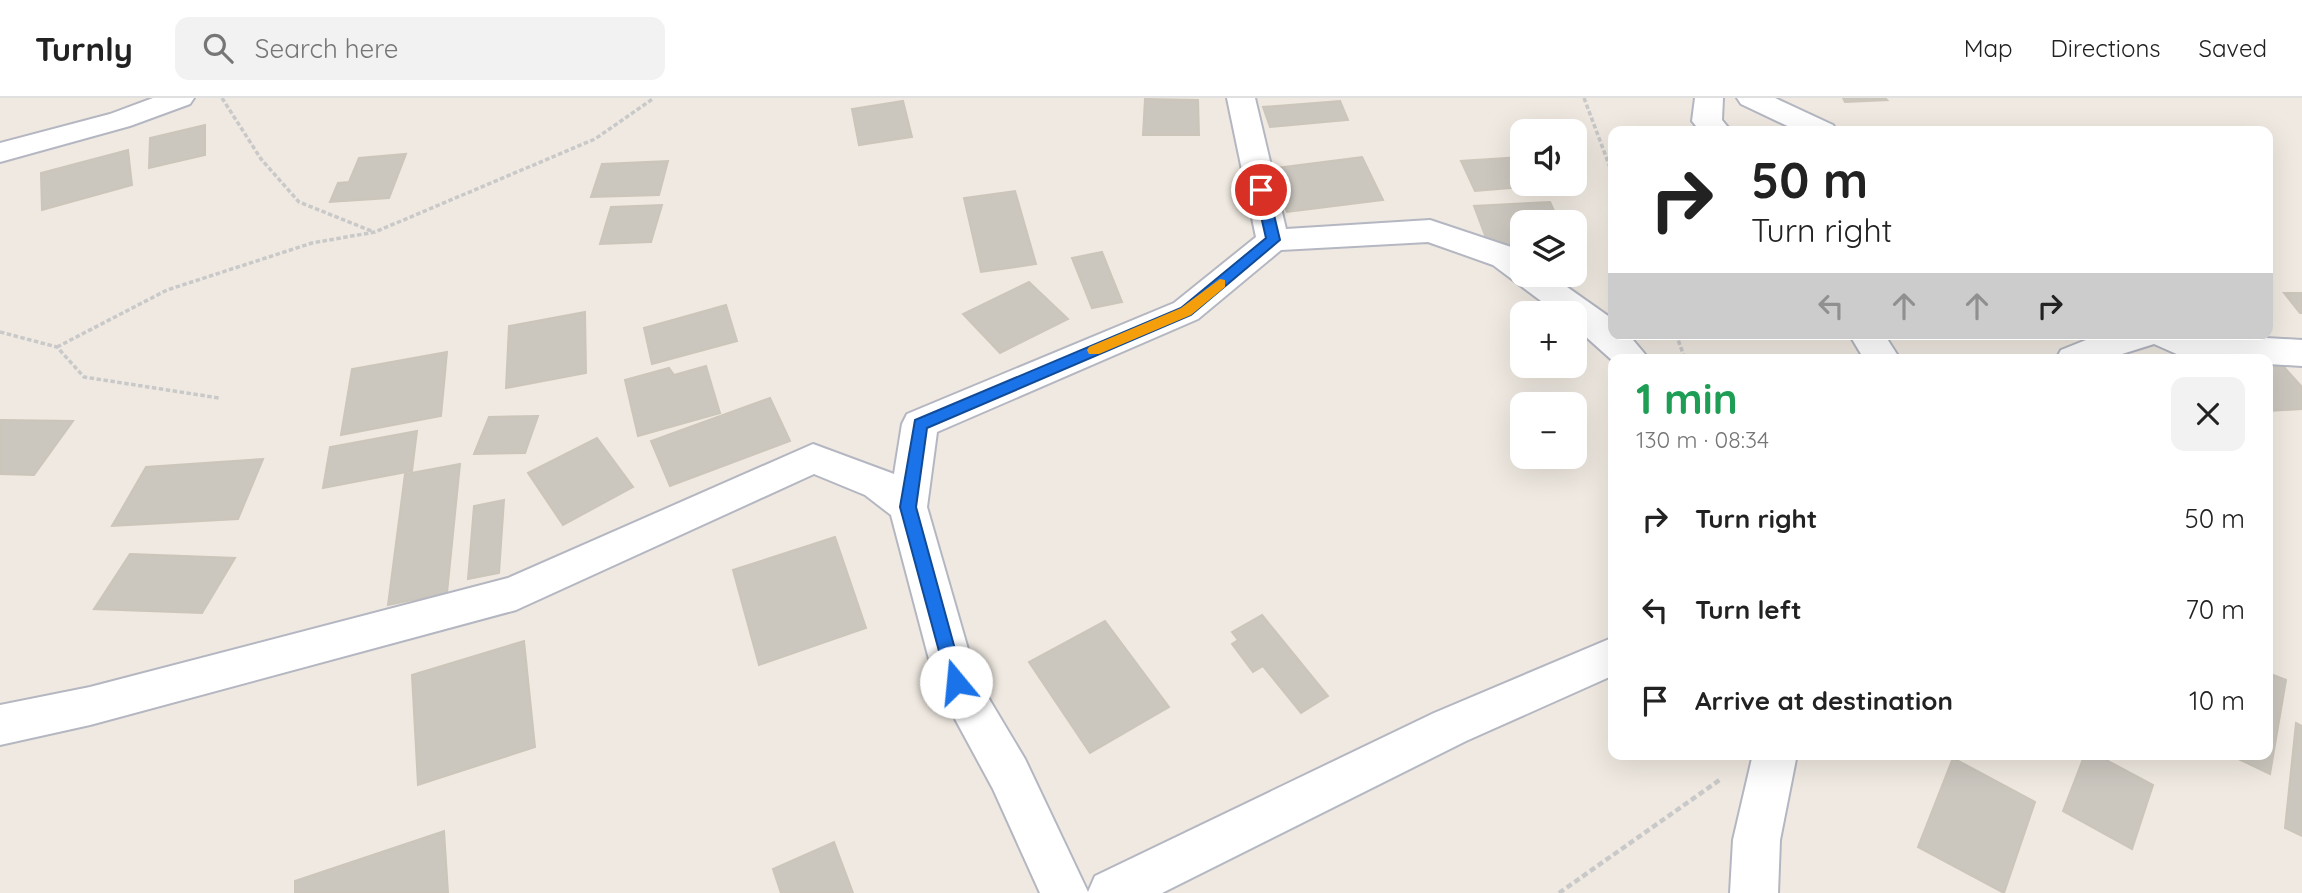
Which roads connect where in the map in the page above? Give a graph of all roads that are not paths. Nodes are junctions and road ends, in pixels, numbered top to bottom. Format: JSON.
{"nodes":[{"id":1,"x":180,"y":98,"type":"edge"},
{"id":2,"x":1241,"y":98,"type":"edge"},
{"id":3,"x":1709,"y":98,"type":"edge"},
{"id":4,"x":1751,"y":98,"type":"edge"},
{"id":5,"x":1712,"y":126,"type":"edge"},
{"id":6,"x":1811,"y":126,"type":"edge"},
{"id":7,"x":0,"y":153,"type":"edge"},
{"id":8,"x":1273,"y":240,"type":"junction"},
{"id":9,"x":1510,"y":261,"type":"edge"},
{"id":10,"x":1544,"y":287,"type":"edge"},
{"id":11,"x":1608,"y":336,"type":"edge"},
{"id":12,"x":1612,"y":340,"type":"edge"},
{"id":13,"x":2129,"y":340,"type":"edge"},
{"id":14,"x":2189,"y":342,"type":"edge"},
{"id":15,"x":2302,"y":353,"type":"edge"},
{"id":16,"x":1627,"y":354,"type":"edge"},
{"id":17,"x":2088,"y":354,"type":"edge"},
{"id":18,"x":908,"y":507,"type":"junction"},
{"id":19,"x":1608,"y":658,"type":"edge"},
{"id":20,"x":0,"y":725,"type":"edge"},
{"id":21,"x":1774,"y":760,"type":"edge"},
{"id":22,"x":1065,"y":893,"type":"edge"},
{"id":23,"x":1112,"y":893,"type":"edge"},
{"id":24,"x":1755,"y":893,"type":"edge"}],
"edges":[{"from":1,"to":7,"type":"street"},
{"from":2,"to":8,"type":"street"},
{"from":3,"to":5,"type":"street"},
{"from":4,"to":6,"type":"street"},
{"from":8,"to":9,"type":"street"},
{"from":8,"to":18,"type":"street"},
{"from":10,"to":11,"type":"street"},
{"from":12,"to":16,"type":"street"},
{"from":13,"to":17,"type":"street"},
{"from":14,"to":15,"type":"street"},
{"from":18,"to":20,"type":"street"},
{"from":18,"to":22,"type":"street"},
{"from":19,"to":23,"type":"street"},
{"from":21,"to":24,"type":"street"}]}
